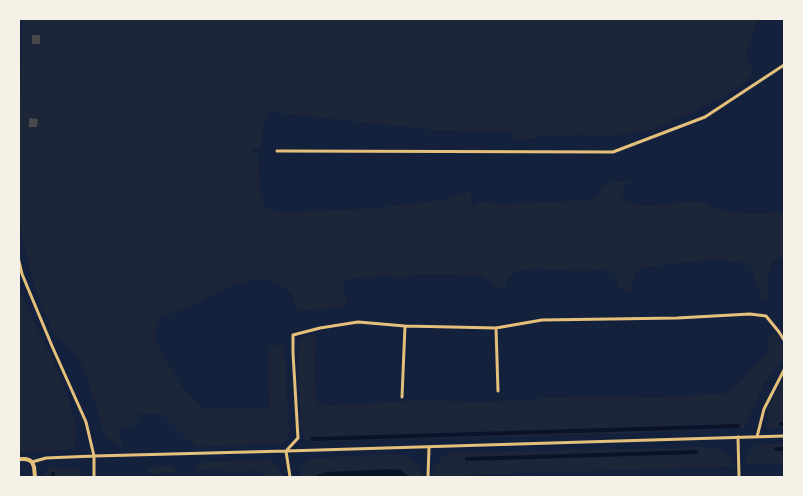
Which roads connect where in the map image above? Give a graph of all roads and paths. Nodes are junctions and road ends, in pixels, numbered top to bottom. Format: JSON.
{"nodes":[{"id":1,"x":784,"y":65,"type":"edge"},
{"id":2,"x":277,"y":151,"type":"dead end"},
{"id":3,"x":19,"y":261,"type":"edge"},
{"id":4,"x":405,"y":326,"type":"junction"},
{"id":5,"x":496,"y":328,"type":"junction"},
{"id":6,"x":784,"y":340,"type":"edge"},
{"id":7,"x":784,"y":370,"type":"edge"},
{"id":8,"x":498,"y":391,"type":"dead end"},
{"id":9,"x":402,"y":397,"type":"dead end"},
{"id":10,"x":784,"y":436,"type":"edge"},
{"id":11,"x":738,"y":437,"type":"junction"},
{"id":12,"x":757,"y":437,"type":"junction"},
{"id":13,"x":429,"y":447,"type":"junction"},
{"id":14,"x":286,"y":451,"type":"junction"},
{"id":15,"x":94,"y":456,"type":"junction"},
{"id":16,"x":19,"y":458,"type":"edge"},
{"id":17,"x":32,"y":462,"type":"junction"},
{"id":18,"x":35,"y":477,"type":"edge"},
{"id":19,"x":94,"y":477,"type":"edge"},
{"id":20,"x":290,"y":477,"type":"edge"},
{"id":21,"x":428,"y":477,"type":"edge"},
{"id":22,"x":739,"y":477,"type":"edge"}],
"edges":[{"from":1,"to":2,"type":"lane"},
{"from":3,"to":15,"type":"lane"},
{"from":4,"to":5,"type":"lane"},
{"from":4,"to":9,"type":"lane"},
{"from":4,"to":14,"type":"lane"},
{"from":5,"to":6,"type":"lane"},
{"from":5,"to":8,"type":"lane"},
{"from":7,"to":12,"type":"lane"},
{"from":10,"to":12,"type":"lane"},
{"from":11,"to":12,"type":"lane"},
{"from":11,"to":13,"type":"lane"},
{"from":11,"to":22,"type":"lane"},
{"from":13,"to":14,"type":"lane"},
{"from":13,"to":21,"type":"lane"},
{"from":14,"to":15,"type":"lane"},
{"from":14,"to":20,"type":"lane"},
{"from":15,"to":17,"type":"lane"},
{"from":15,"to":19,"type":"lane"},
{"from":16,"to":17,"type":"street"},
{"from":17,"to":18,"type":"street"}]}
